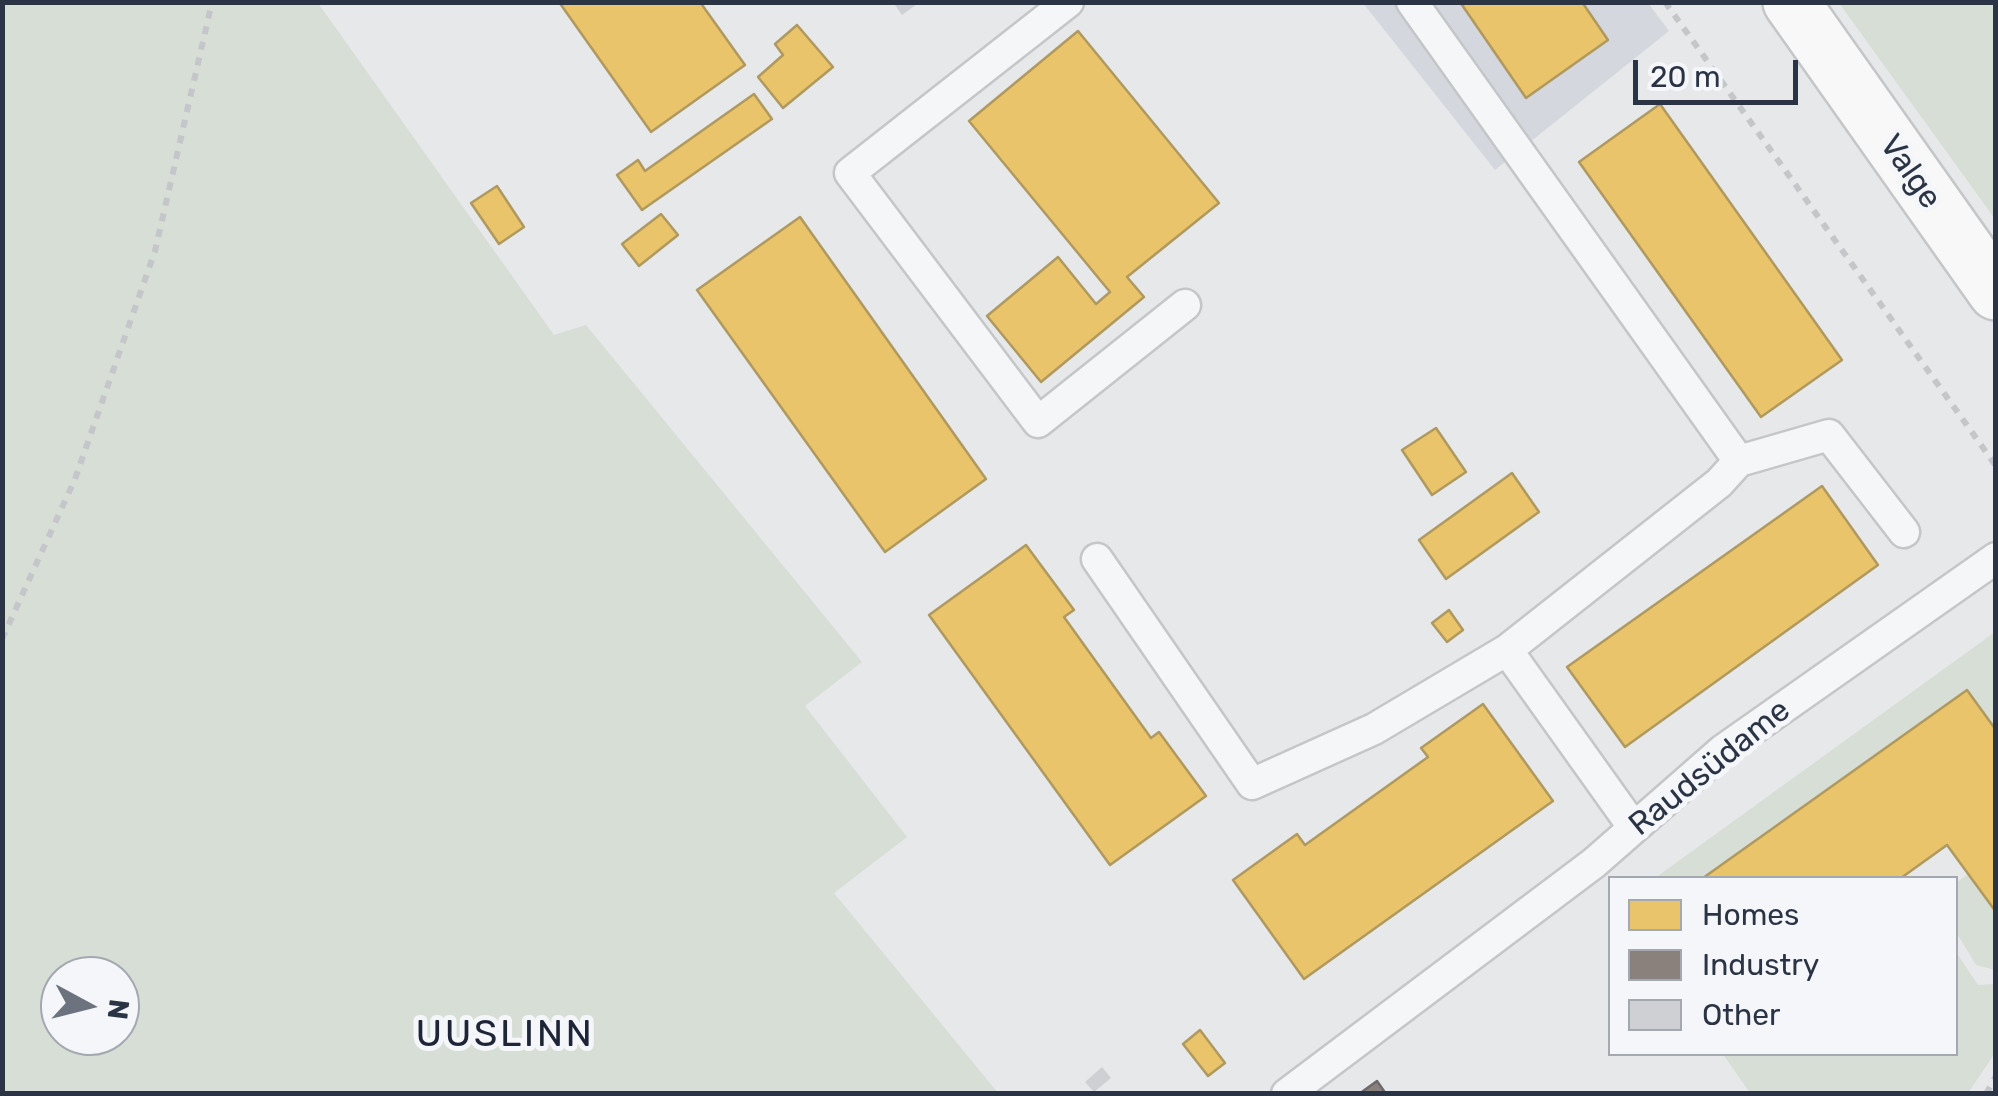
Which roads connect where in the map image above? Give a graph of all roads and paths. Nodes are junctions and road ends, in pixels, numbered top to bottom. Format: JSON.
{"nodes":[{"id":1,"x":212,"y":2,"type":"edge"},
{"id":2,"x":1068,"y":2,"type":"edge"},
{"id":3,"x":1412,"y":2,"type":"edge"},
{"id":4,"x":1665,"y":2,"type":"edge"},
{"id":5,"x":1790,"y":2,"type":"edge"},
{"id":6,"x":1996,"y":292,"type":"edge"},
{"id":7,"x":1185,"y":305,"type":"dead end"},
{"id":8,"x":1739,"y":461,"type":"junction"},
{"id":9,"x":1996,"y":466,"type":"edge"},
{"id":10,"x":1904,"y":532,"type":"dead end"},
{"id":11,"x":1996,"y":558,"type":"edge"},
{"id":12,"x":1098,"y":559,"type":"dead end"},
{"id":13,"x":2,"y":639,"type":"edge"},
{"id":14,"x":1507,"y":650,"type":"junction"},
{"id":15,"x":1634,"y":828,"type":"junction"},
{"id":16,"x":1996,"y":1076,"type":"edge"},
{"id":17,"x":1287,"y":1094,"type":"edge"},
{"id":18,"x":1986,"y":1094,"type":"edge"}],
"edges":[{"from":1,"to":13,"type":"path"},
{"from":2,"to":7,"type":"lane"},
{"from":3,"to":8,"type":"lane"},
{"from":4,"to":9,"type":"path"},
{"from":5,"to":6,"type":"street","name":"Valge"},
{"from":8,"to":10,"type":"lane"},
{"from":8,"to":14,"type":"lane"},
{"from":11,"to":15,"type":"lane","name":"Raudsüdame"},
{"from":12,"to":14,"type":"lane"},
{"from":14,"to":15,"type":"lane"},
{"from":15,"to":17,"type":"lane","name":"Raudsüdame"},
{"from":16,"to":18,"type":"path"}]}
